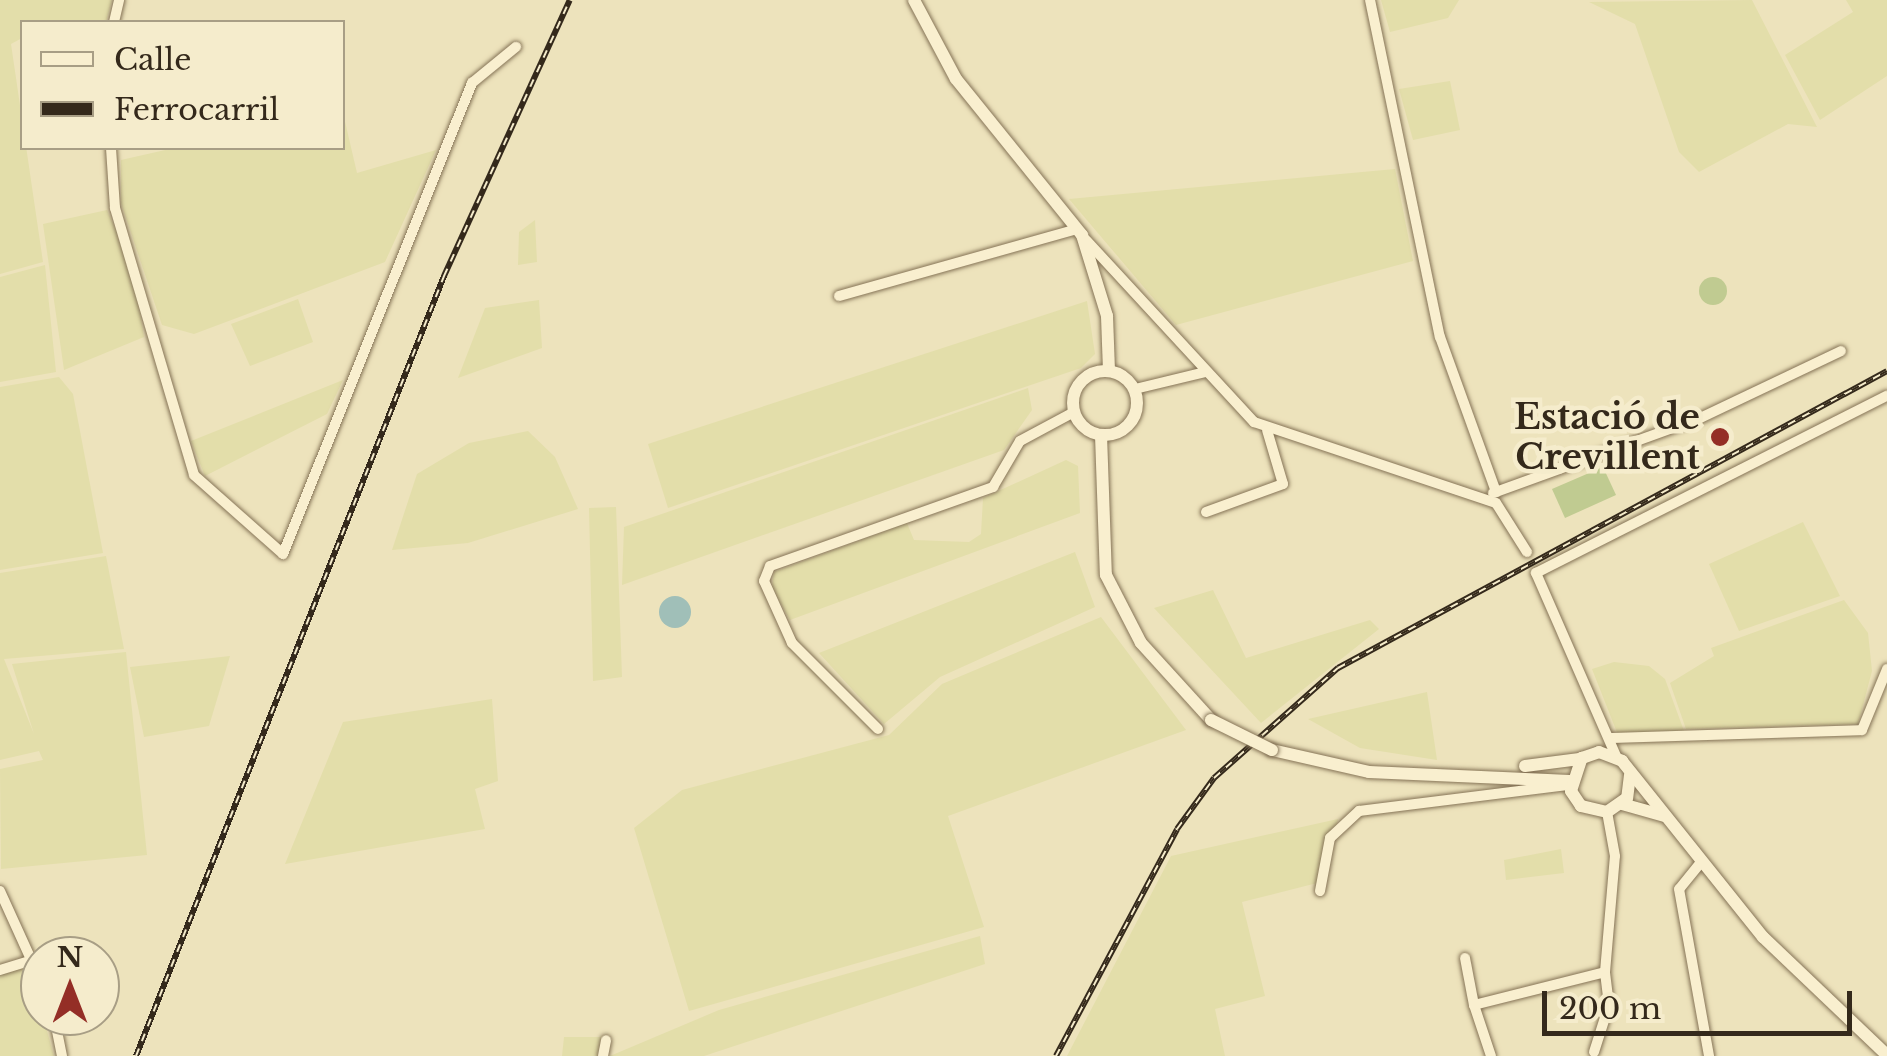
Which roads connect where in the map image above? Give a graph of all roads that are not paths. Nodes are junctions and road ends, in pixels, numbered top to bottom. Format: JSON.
{"nodes":[{"id":1,"x":914,"y":0,"type":"edge"},
{"id":2,"x":1370,"y":0,"type":"edge"},
{"id":3,"x":516,"y":48,"type":"dead end"},
{"id":4,"x":111,"y":150,"type":"edge"},
{"id":5,"x":1080,"y":232,"type":"junction"},
{"id":6,"x":839,"y":296,"type":"dead end"},
{"id":7,"x":1841,"y":350,"type":"dead end"},
{"id":8,"x":1109,"y":370,"type":"junction"},
{"id":9,"x":1206,"y":372,"type":"junction"},
{"id":10,"x":1135,"y":389,"type":"junction"},
{"id":11,"x":1887,"y":396,"type":"edge"},
{"id":12,"x":1074,"y":412,"type":"junction"},
{"id":13,"x":1267,"y":430,"type":"junction"},
{"id":14,"x":1101,"y":435,"type":"junction"},
{"id":15,"x":1496,"y":492,"type":"junction"},
{"id":16,"x":1482,"y":498,"type":"junction"},
{"id":17,"x":1206,"y":512,"type":"dead end"},
{"id":18,"x":1527,"y":552,"type":"dead end"},
{"id":19,"x":1887,"y":669,"type":"edge"},
{"id":20,"x":878,"y":730,"type":"dead end"},
{"id":21,"x":1608,"y":738,"type":"junction"},
{"id":22,"x":1616,"y":756,"type":"junction"},
{"id":23,"x":1582,"y":758,"type":"junction"},
{"id":24,"x":1630,"y":775,"type":"junction"},
{"id":25,"x":1428,"y":776,"type":"junction"},
{"id":26,"x":1570,"y":783,"type":"junction"},
{"id":27,"x":1622,"y":804,"type":"junction"},
{"id":28,"x":1607,"y":812,"type":"junction"},
{"id":29,"x":1666,"y":816,"type":"junction"},
{"id":30,"x":1702,"y":861,"type":"junction"},
{"id":31,"x":0,"y":891,"type":"edge"},
{"id":32,"x":1320,"y":891,"type":"dead end"},
{"id":33,"x":21,"y":936,"type":"edge"},
{"id":34,"x":1465,"y":958,"type":"dead end"},
{"id":35,"x":1605,"y":972,"type":"junction"},
{"id":36,"x":1474,"y":1004,"type":"junction"},
{"id":37,"x":606,"y":1040,"type":"dead end"},
{"id":38,"x":1594,"y":1052,"type":"dead end"},
{"id":39,"x":1887,"y":1055,"type":"edge"},
{"id":40,"x":604,"y":1056,"type":"edge"},
{"id":41,"x":1491,"y":1056,"type":"edge"},
{"id":42,"x":1708,"y":1056,"type":"edge"}],
"edges":[{"from":1,"to":5,"type":"street"},
{"from":2,"to":15,"type":"street"},
{"from":3,"to":4,"type":"street"},
{"from":5,"to":6,"type":"street"},
{"from":5,"to":8,"type":"street"},
{"from":5,"to":9,"type":"street"},
{"from":7,"to":15,"type":"street"},
{"from":8,"to":10,"type":"street"},
{"from":8,"to":12,"type":"street"},
{"from":9,"to":10,"type":"street"},
{"from":9,"to":13,"type":"street"},
{"from":10,"to":14,"type":"street"},
{"from":11,"to":21,"type":"street"},
{"from":12,"to":14,"type":"street"},
{"from":12,"to":20,"type":"street"},
{"from":13,"to":16,"type":"street"},
{"from":13,"to":17,"type":"street"},
{"from":14,"to":25,"type":"street","bridge":true},
{"from":15,"to":16,"type":"street"},
{"from":16,"to":18,"type":"street"},
{"from":19,"to":21,"type":"street"},
{"from":21,"to":22,"type":"street"},
{"from":22,"to":23,"type":"street"},
{"from":22,"to":24,"type":"street"},
{"from":23,"to":25,"type":"street"},
{"from":23,"to":26,"type":"street"},
{"from":24,"to":27,"type":"street"},
{"from":24,"to":29,"type":"street"},
{"from":25,"to":26,"type":"street"},
{"from":26,"to":28,"type":"street"},
{"from":26,"to":32,"type":"street"},
{"from":27,"to":28,"type":"street"},
{"from":27,"to":29,"type":"street"},
{"from":28,"to":35,"type":"street"},
{"from":29,"to":30,"type":"street"},
{"from":30,"to":39,"type":"street"},
{"from":30,"to":42,"type":"street"},
{"from":31,"to":33,"type":"street"},
{"from":34,"to":36,"type":"street"},
{"from":35,"to":36,"type":"street"},
{"from":35,"to":38,"type":"street"},
{"from":36,"to":41,"type":"street"},
{"from":37,"to":40,"type":"street"}]}
